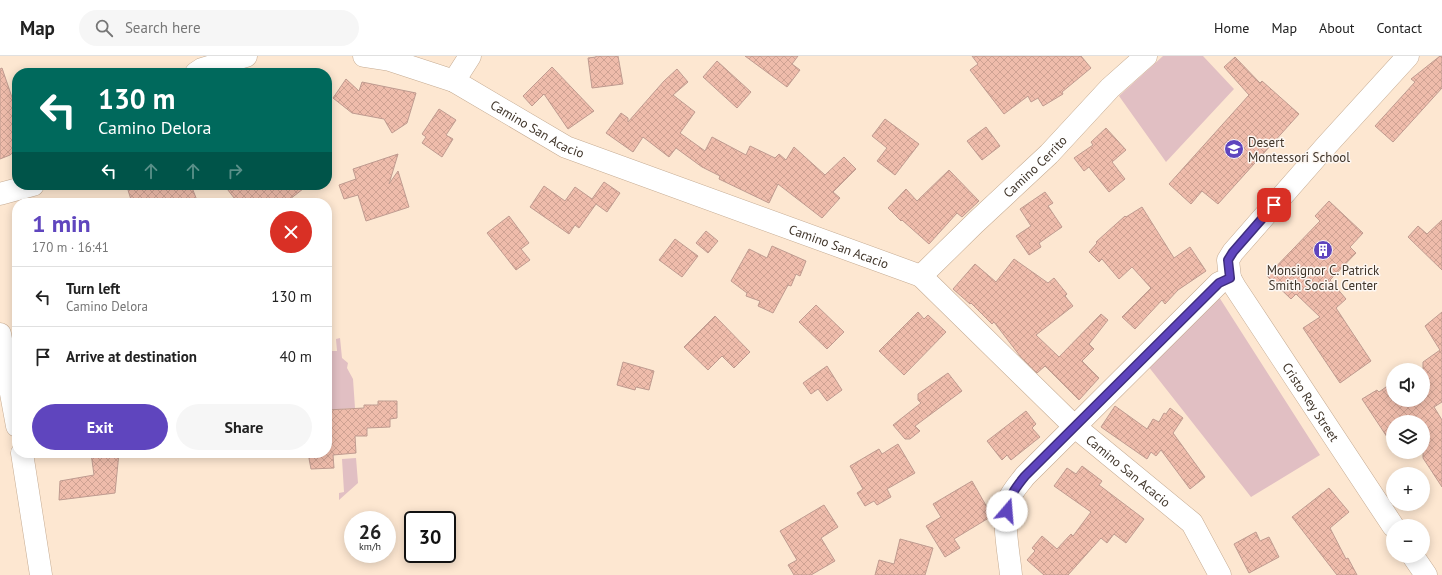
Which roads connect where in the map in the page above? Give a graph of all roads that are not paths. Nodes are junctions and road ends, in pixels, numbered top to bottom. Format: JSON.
{"nodes":[{"id":1,"x":246,"y":56,"type":"edge"},
{"id":2,"x":364,"y":56,"type":"edge"},
{"id":3,"x":470,"y":56,"type":"edge"},
{"id":4,"x":1146,"y":56,"type":"edge"},
{"id":5,"x":1408,"y":56,"type":"edge"},
{"id":6,"x":201,"y":66,"type":"edge"},
{"id":7,"x":454,"y":81,"type":"junction"},
{"id":8,"x":15,"y":190,"type":"edge"},
{"id":9,"x":0,"y":194,"type":"edge"},
{"id":10,"x":922,"y":276,"type":"junction"},
{"id":11,"x":1230,"y":278,"type":"junction"},
{"id":12,"x":0,"y":334,"type":"edge"},
{"id":13,"x":12,"y":399,"type":"edge"},
{"id":14,"x":1074,"y":426,"type":"junction"},
{"id":15,"x":23,"y":458,"type":"edge"},
{"id":16,"x":1388,"y":519,"type":"edge"},
{"id":17,"x":1418,"y":563,"type":"edge"},
{"id":18,"x":41,"y":575,"type":"edge"},
{"id":19,"x":1011,"y":575,"type":"edge"},
{"id":20,"x":1220,"y":575,"type":"edge"},
{"id":21,"x":1426,"y":575,"type":"edge"}],
"edges":[{"from":1,"to":6,"type":"street"},
{"from":2,"to":7,"type":"street","name":"Camino San Acacio"},
{"from":3,"to":7,"type":"street"},
{"from":4,"to":10,"type":"street","name":"Camino Cerrito"},
{"from":5,"to":11,"type":"street"},
{"from":7,"to":10,"type":"street","name":"Camino San Acacio"},
{"from":8,"to":9,"type":"street"},
{"from":10,"to":14,"type":"street","name":"Camino San Acacio"},
{"from":11,"to":14,"type":"street"},
{"from":11,"to":16,"type":"street","name":"Cristo Rey Street"},
{"from":12,"to":13,"type":"street"},
{"from":14,"to":19,"type":"street"},
{"from":14,"to":20,"type":"street","name":"Camino San Acacio"},
{"from":15,"to":18,"type":"street"},
{"from":17,"to":21,"type":"street"}]}
